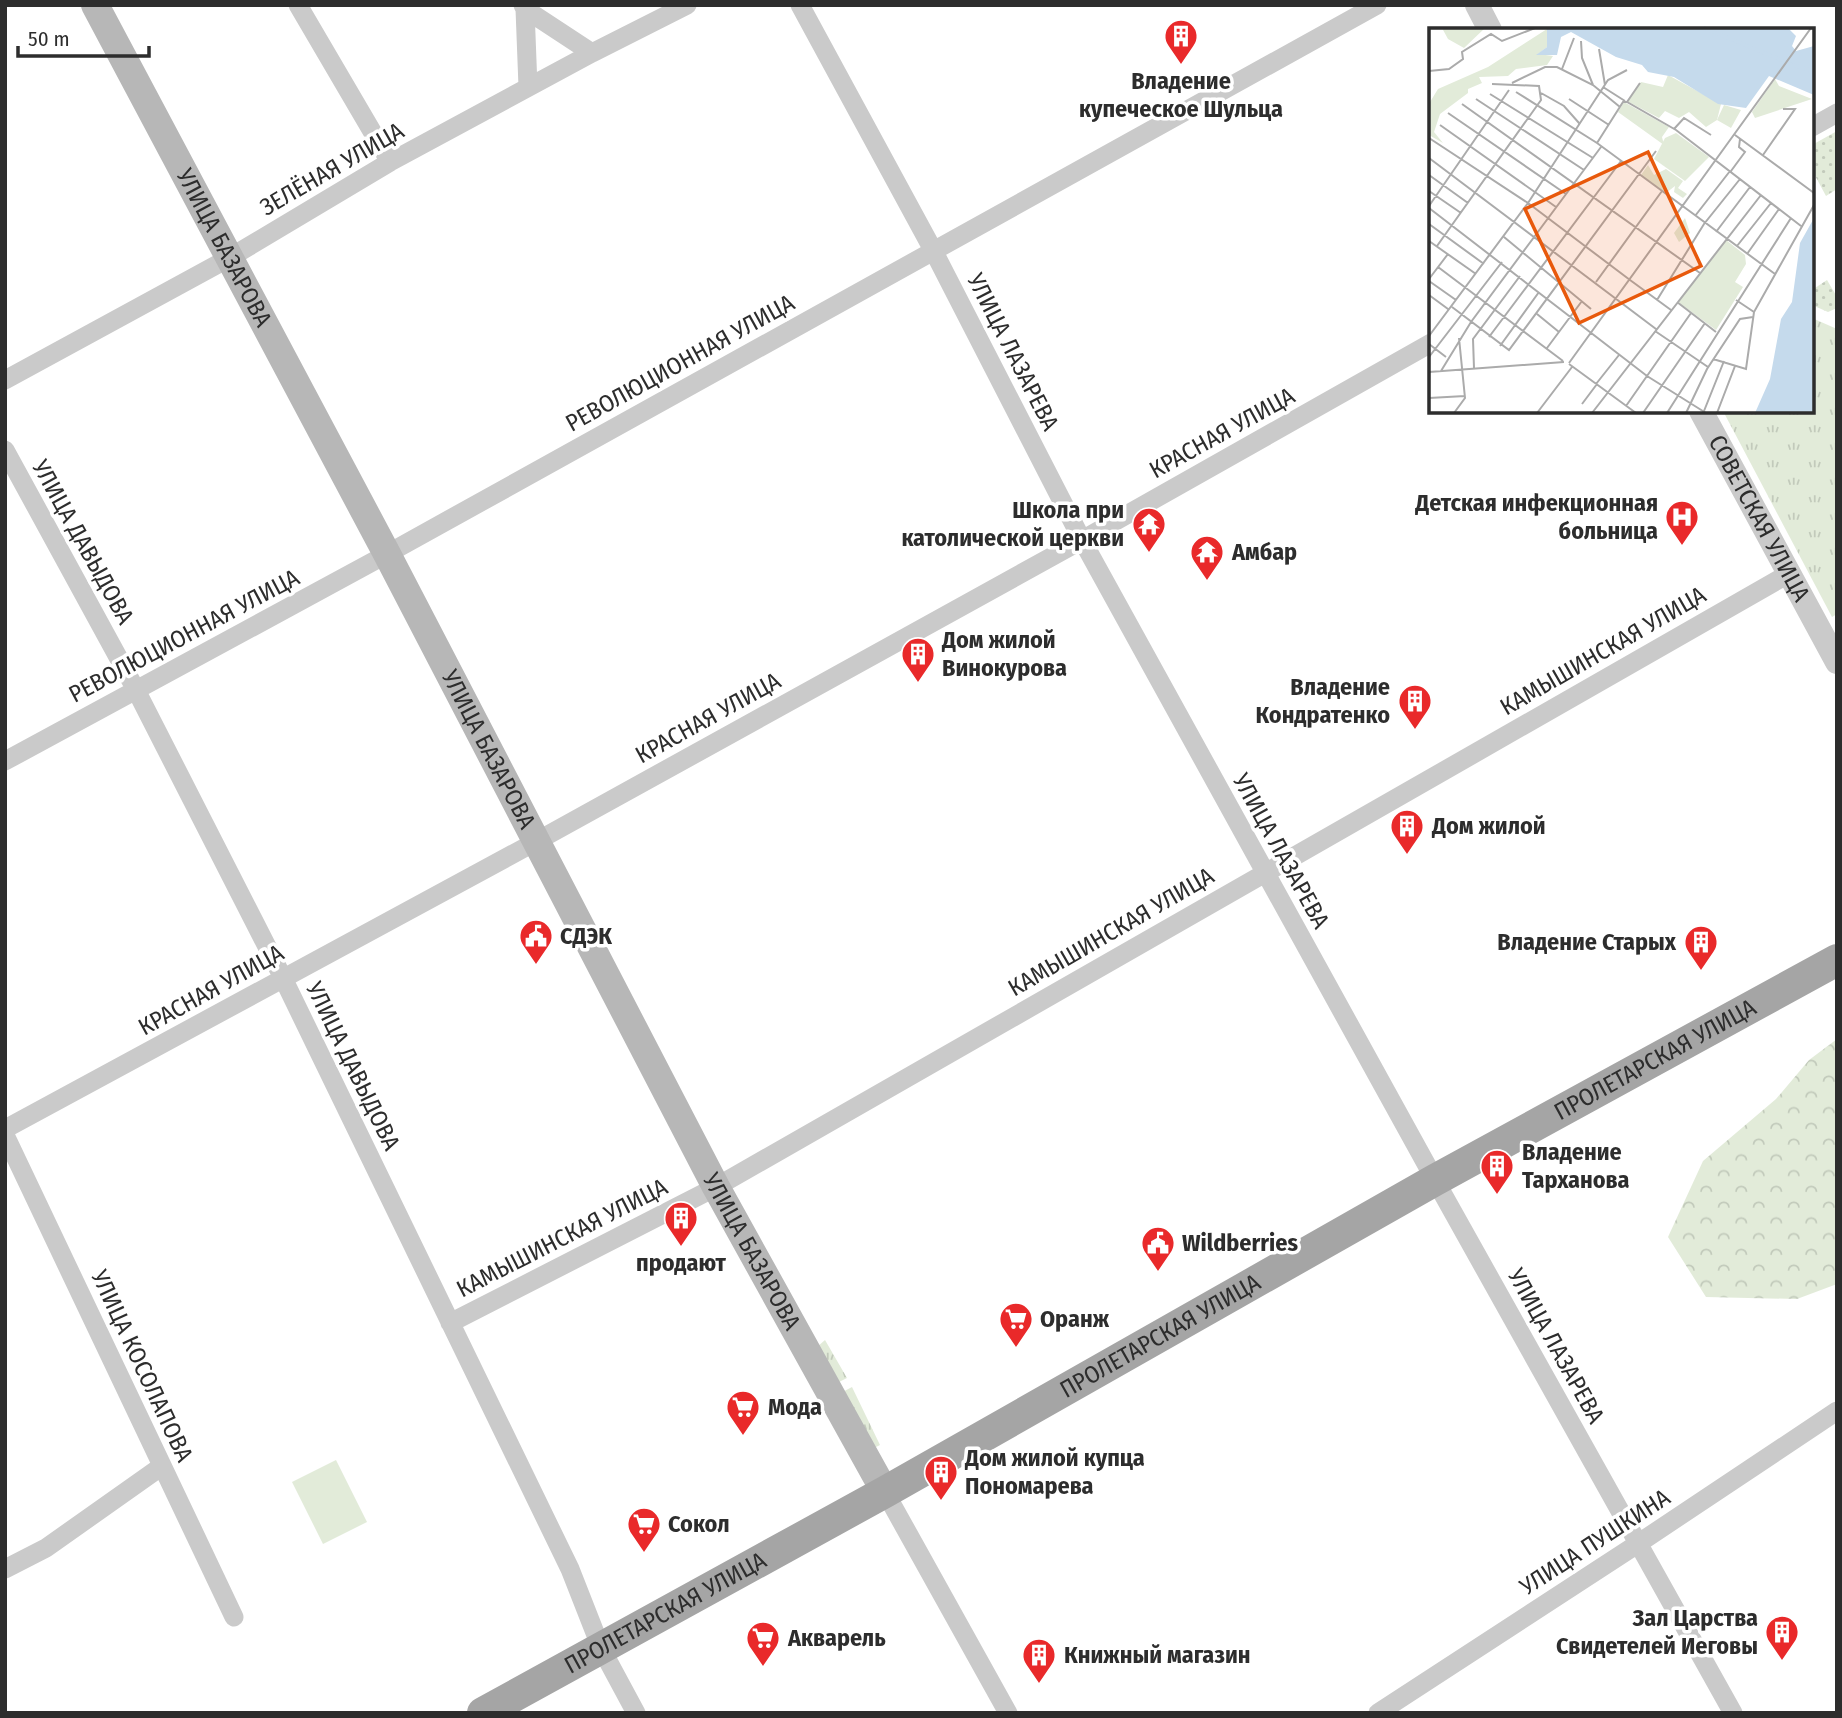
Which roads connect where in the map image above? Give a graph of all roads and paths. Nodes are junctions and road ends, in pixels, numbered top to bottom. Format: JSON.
{"nodes":[{"id":1,"x":95,"y":5,"type":"edge"},
{"id":2,"x":298,"y":5,"type":"edge"},
{"id":3,"x":687,"y":5,"type":"edge"},
{"id":4,"x":800,"y":5,"type":"edge"},
{"id":5,"x":1377,"y":5,"type":"edge"},
{"id":6,"x":1477,"y":5,"type":"edge"},
{"id":7,"x":524,"y":7,"type":"edge"},
{"id":8,"x":1489,"y":28,"type":"edge"},
{"id":9,"x":592,"y":53,"type":"junction"},
{"id":10,"x":528,"y":87,"type":"junction"},
{"id":11,"x":1837,"y":113,"type":"edge"},
{"id":12,"x":1814,"y":126,"type":"edge"},
{"id":13,"x":390,"y":162,"type":"junction"},
{"id":14,"x":933,"y":250,"type":"junction"},
{"id":15,"x":231,"y":257,"type":"junction"},
{"id":16,"x":1429,"y":344,"type":"edge"},
{"id":17,"x":5,"y":380,"type":"edge"},
{"id":18,"x":1702,"y":413,"type":"edge"},
{"id":19,"x":5,"y":450,"type":"edge"},
{"id":20,"x":1082,"y":540,"type":"junction"},
{"id":21,"x":387,"y":554,"type":"junction"},
{"id":22,"x":1790,"y":573,"type":"junction"},
{"id":23,"x":1837,"y":662,"type":"edge"},
{"id":24,"x":136,"y":690,"type":"junction"},
{"id":25,"x":5,"y":761,"type":"edge"},
{"id":26,"x":537,"y":841,"type":"junction"},
{"id":27,"x":1264,"y":872,"type":"junction"},
{"id":28,"x":1837,"y":960,"type":"edge"},
{"id":29,"x":283,"y":978,"type":"junction"},
{"id":30,"x":5,"y":1129,"type":"edge"},
{"id":31,"x":5,"y":1135,"type":"edge"},
{"id":32,"x":1435,"y":1180,"type":"junction"},
{"id":33,"x":716,"y":1186,"type":"junction"},
{"id":34,"x":450,"y":1323,"type":"junction"},
{"id":35,"x":1837,"y":1411,"type":"edge"},
{"id":36,"x":162,"y":1466,"type":"junction"},
{"id":37,"x":885,"y":1492,"type":"junction"},
{"id":38,"x":1639,"y":1544,"type":"junction"},
{"id":39,"x":5,"y":1569,"type":"edge"},
{"id":40,"x":234,"y":1617,"type":"dead end"},
{"id":41,"x":601,"y":1648,"type":"junction"},
{"id":42,"x":484,"y":1713,"type":"edge"},
{"id":43,"x":636,"y":1713,"type":"edge"},
{"id":44,"x":1008,"y":1713,"type":"edge"},
{"id":45,"x":1378,"y":1713,"type":"edge"},
{"id":46,"x":1733,"y":1713,"type":"edge"}],
"edges":[{"from":1,"to":15,"type":"main road","name":"УЛИЦА БАЗАРОВА"},
{"from":2,"to":13,"type":"street"},
{"from":3,"to":9,"type":"street","name":"ЗЕЛЁНАЯ УЛИЦА"},
{"from":4,"to":14,"type":"street","name":"УЛИЦА ЛАЗАРЕВА"},
{"from":5,"to":14,"type":"street","name":"РЕВОЛЮЦИОННАЯ УЛИЦА"},
{"from":6,"to":8,"type":"street"},
{"from":7,"to":9,"type":"street"},
{"from":7,"to":10,"type":"street"},
{"from":9,"to":10,"type":"street","name":"ЗЕЛЁНАЯ УЛИЦА"},
{"from":10,"to":13,"type":"street","name":"ЗЕЛЁНАЯ УЛИЦА"},
{"from":11,"to":12,"type":"street"},
{"from":13,"to":15,"type":"street","name":"ЗЕЛЁНАЯ УЛИЦА"},
{"from":14,"to":20,"type":"street","name":"УЛИЦА ЛАЗАРЕВА"},
{"from":14,"to":21,"type":"street","name":"РЕВОЛЮЦИОННАЯ УЛИЦА"},
{"from":15,"to":17,"type":"street","name":"ЗЕЛЁНАЯ УЛИЦА"},
{"from":15,"to":21,"type":"main road","name":"УЛИЦА БАЗАРОВА"},
{"from":16,"to":20,"type":"street","name":"КРАСНАЯ УЛИЦА"},
{"from":18,"to":22,"type":"street","name":"СОВЕТСКАЯ УЛИЦА"},
{"from":19,"to":24,"type":"street","name":"УЛИЦА ДАВЫДОВА"},
{"from":20,"to":26,"type":"street","name":"КРАСНАЯ УЛИЦА"},
{"from":20,"to":27,"type":"street","name":"УЛИЦА ЛАЗАРЕВА"},
{"from":21,"to":24,"type":"street","name":"РЕВОЛЮЦИОННАЯ УЛИЦА"},
{"from":21,"to":26,"type":"main road","name":"УЛИЦА БАЗАРОВА"},
{"from":22,"to":23,"type":"street","name":"СОВЕТСКАЯ УЛИЦА"},
{"from":22,"to":27,"type":"street","name":"КАМЫШИНСКАЯ УЛИЦА"},
{"from":24,"to":25,"type":"street","name":"РЕВОЛЮЦИОННАЯ УЛИЦА"},
{"from":24,"to":29,"type":"street","name":"УЛИЦА ДАВЫДОВА"},
{"from":26,"to":29,"type":"street","name":"КРАСНАЯ УЛИЦА"},
{"from":26,"to":33,"type":"main road","name":"УЛИЦА БАЗАРОВА"},
{"from":27,"to":32,"type":"street","name":"УЛИЦА ЛАЗАРЕВА"},
{"from":27,"to":33,"type":"street","name":"КАМЫШИНСКАЯ УЛИЦА"},
{"from":28,"to":32,"type":"main road","name":"ПРОЛЕТАРСКАЯ УЛИЦА"},
{"from":29,"to":30,"type":"street","name":"КРАСНАЯ УЛИЦА"},
{"from":29,"to":34,"type":"street","name":"УЛИЦА ДАВЫДОВА"},
{"from":31,"to":36,"type":"street","name":"УЛИЦА КОСОЛАПОВА"},
{"from":32,"to":37,"type":"main road","name":"ПРОЛЕТАРСКАЯ УЛИЦА"},
{"from":32,"to":38,"type":"street","name":"УЛИЦА ЛАЗАРЕВА"},
{"from":33,"to":34,"type":"street","name":"КАМЫШИНСКАЯ УЛИЦА"},
{"from":33,"to":37,"type":"main road","name":"УЛИЦА БАЗАРОВА"},
{"from":34,"to":41,"type":"street","name":"УЛИЦА ДАВЫДОВА"},
{"from":35,"to":38,"type":"street","name":"УЛИЦА ПУШКИНА"},
{"from":36,"to":39,"type":"street"},
{"from":36,"to":40,"type":"street","name":"УЛИЦА КОСОЛАПОВА"},
{"from":37,"to":41,"type":"main road","name":"ПРОЛЕТАРСКАЯ УЛИЦА"},
{"from":37,"to":44,"type":"street"},
{"from":38,"to":45,"type":"street","name":"УЛИЦА ПУШКИНА"},
{"from":38,"to":46,"type":"street","name":"УЛИЦА ЛАЗАРЕВА"},
{"from":41,"to":42,"type":"main road","name":"ПРОЛЕТАРСКАЯ УЛИЦА"},
{"from":41,"to":43,"type":"street","name":"УЛИЦА ДАВЫДОВА"}]}
